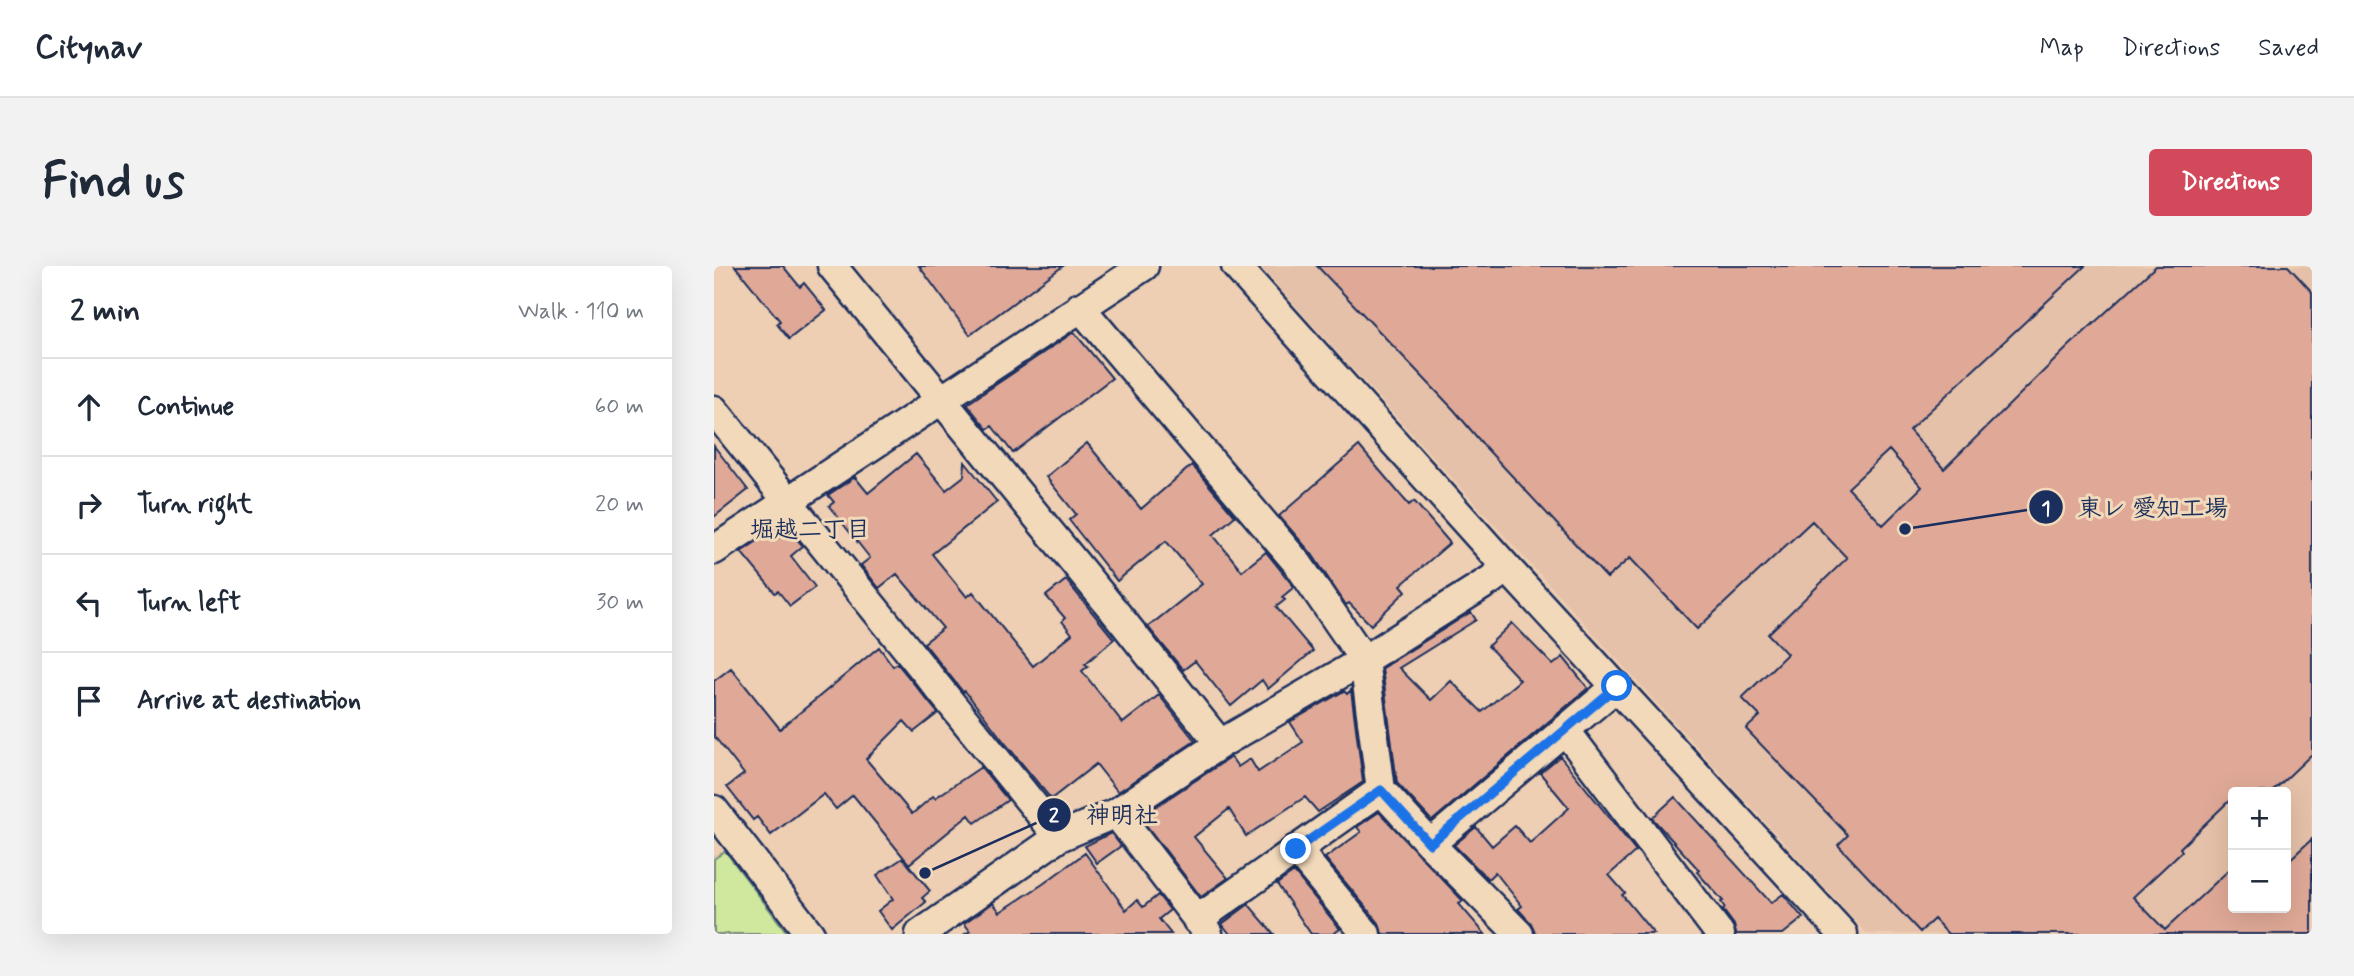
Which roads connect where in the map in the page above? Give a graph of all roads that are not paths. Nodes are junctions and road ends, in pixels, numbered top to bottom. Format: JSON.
{"nodes":[{"id":1,"x":832,"y":266,"type":"edge"},
{"id":2,"x":1144,"y":266,"type":"edge"},
{"id":3,"x":1236,"y":266,"type":"edge"},
{"id":4,"x":1080,"y":307,"type":"junction"},
{"id":5,"x":942,"y":400,"type":"junction"},
{"id":6,"x":714,"y":410,"type":"edge"},
{"id":7,"x":788,"y":500,"type":"junction"},
{"id":8,"x":714,"y":550,"type":"edge"},
{"id":9,"x":1508,"y":569,"type":"junction"},
{"id":10,"x":1364,"y":660,"type":"junction"},
{"id":11,"x":1617,"y":686,"type":"junction"},
{"id":12,"x":1565,"y":730,"type":"junction"},
{"id":13,"x":1220,"y":744,"type":"junction"},
{"id":14,"x":1381,"y":790,"type":"junction"},
{"id":15,"x":714,"y":810,"type":"edge"},
{"id":16,"x":1116,"y":813,"type":"junction"},
{"id":17,"x":1059,"y":837,"type":"junction"},
{"id":18,"x":1430,"y":844,"type":"junction"},
{"id":19,"x":1296,"y":849,"type":"junction"},
{"id":20,"x":1203,"y":927,"type":"edge"},
{"id":21,"x":934,"y":930,"type":"edge"},
{"id":22,"x":1832,"y":931,"type":"edge"},
{"id":23,"x":810,"y":934,"type":"edge"},
{"id":24,"x":1366,"y":934,"type":"edge"},
{"id":25,"x":1519,"y":934,"type":"edge"},
{"id":26,"x":1720,"y":934,"type":"edge"}],
"edges":[{"from":1,"to":5,"type":"street"},
{"from":2,"to":4,"type":"street"},
{"from":3,"to":9,"type":"street"},
{"from":4,"to":5,"type":"street"},
{"from":4,"to":10,"type":"street"},
{"from":5,"to":7,"type":"street"},
{"from":5,"to":13,"type":"street"},
{"from":6,"to":7,"type":"street"},
{"from":7,"to":8,"type":"street"},
{"from":7,"to":17,"type":"street"},
{"from":9,"to":10,"type":"street"},
{"from":9,"to":11,"type":"street"},
{"from":10,"to":13,"type":"street"},
{"from":10,"to":14,"type":"street"},
{"from":11,"to":12,"type":"street"},
{"from":11,"to":22,"type":"street"},
{"from":12,"to":18,"type":"street"},
{"from":12,"to":26,"type":"street"},
{"from":13,"to":16,"type":"street"},
{"from":14,"to":18,"type":"street"},
{"from":14,"to":19,"type":"street"},
{"from":15,"to":23,"type":"street"},
{"from":16,"to":17,"type":"street"},
{"from":16,"to":20,"type":"street"},
{"from":17,"to":21,"type":"street"},
{"from":18,"to":25,"type":"street"},
{"from":19,"to":20,"type":"street"},
{"from":19,"to":24,"type":"street"}]}
